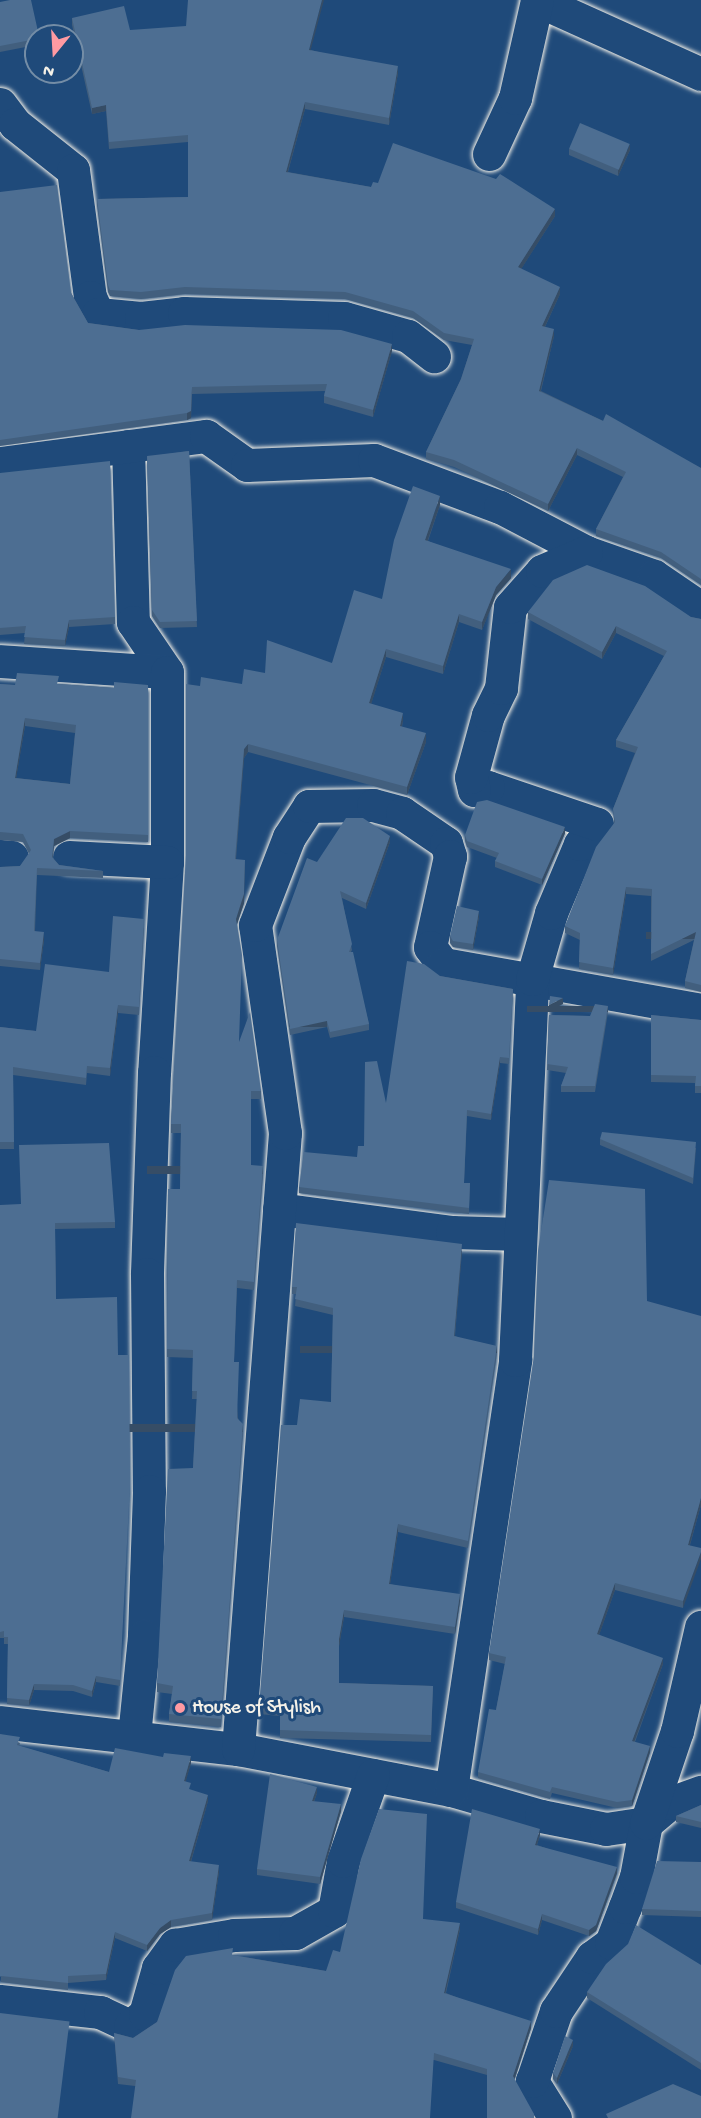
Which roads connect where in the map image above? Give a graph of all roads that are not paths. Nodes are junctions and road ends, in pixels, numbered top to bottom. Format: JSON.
{"nodes":[{"id":1,"x":537,"y":0,"type":"edge"},
{"id":2,"x":701,"y":74,"type":"edge"},
{"id":3,"x":0,"y":104,"type":"edge"},
{"id":4,"x":489,"y":154,"type":"dead end"},
{"id":5,"x":434,"y":356,"type":"dead end"},
{"id":6,"x":128,"y":446,"type":"junction"},
{"id":7,"x":0,"y":463,"type":"edge"},
{"id":8,"x":586,"y":552,"type":"junction"},
{"id":9,"x":701,"y":608,"type":"edge"},
{"id":10,"x":0,"y":661,"type":"edge"},
{"id":11,"x":167,"y":672,"type":"junction"},
{"id":12,"x":69,"y":857,"type":"dead end"},
{"id":13,"x":167,"y":862,"type":"junction"},
{"id":14,"x":532,"y":979,"type":"junction"},
{"id":15,"x":701,"y":1010,"type":"edge"},
{"id":16,"x":279,"y":1209,"type":"junction"},
{"id":17,"x":520,"y":1234,"type":"junction"},
{"id":18,"x":701,"y":1627,"type":"edge"},
{"id":19,"x":0,"y":1722,"type":"edge"},
{"id":20,"x":134,"y":1736,"type":"junction"},
{"id":21,"x":238,"y":1749,"type":"junction"},
{"id":22,"x":373,"y":1775,"type":"junction"},
{"id":23,"x":451,"y":1790,"type":"junction"},
{"id":24,"x":701,"y":1792,"type":"edge"},
{"id":25,"x":646,"y":1823,"type":"junction"},
{"id":26,"x":0,"y":2001,"type":"edge"},
{"id":27,"x":555,"y":2118,"type":"edge"}],
"edges":[{"from":1,"to":2,"type":"street"},
{"from":1,"to":4,"type":"street"},
{"from":3,"to":5,"type":"street"},
{"from":6,"to":7,"type":"street"},
{"from":6,"to":8,"type":"street"},
{"from":6,"to":11,"type":"street"},
{"from":8,"to":9,"type":"street"},
{"from":8,"to":14,"type":"street"},
{"from":10,"to":11,"type":"street"},
{"from":11,"to":13,"type":"street"},
{"from":12,"to":13,"type":"street"},
{"from":13,"to":20,"type":"street"},
{"from":14,"to":15,"type":"street"},
{"from":14,"to":16,"type":"street"},
{"from":14,"to":17,"type":"street"},
{"from":16,"to":17,"type":"street"},
{"from":16,"to":21,"type":"street"},
{"from":17,"to":23,"type":"street"},
{"from":18,"to":25,"type":"street"},
{"from":19,"to":20,"type":"street"},
{"from":20,"to":21,"type":"street"},
{"from":21,"to":22,"type":"street"},
{"from":22,"to":23,"type":"street"},
{"from":22,"to":26,"type":"street"},
{"from":23,"to":25,"type":"street"},
{"from":24,"to":25,"type":"street"},
{"from":25,"to":27,"type":"street"}]}
